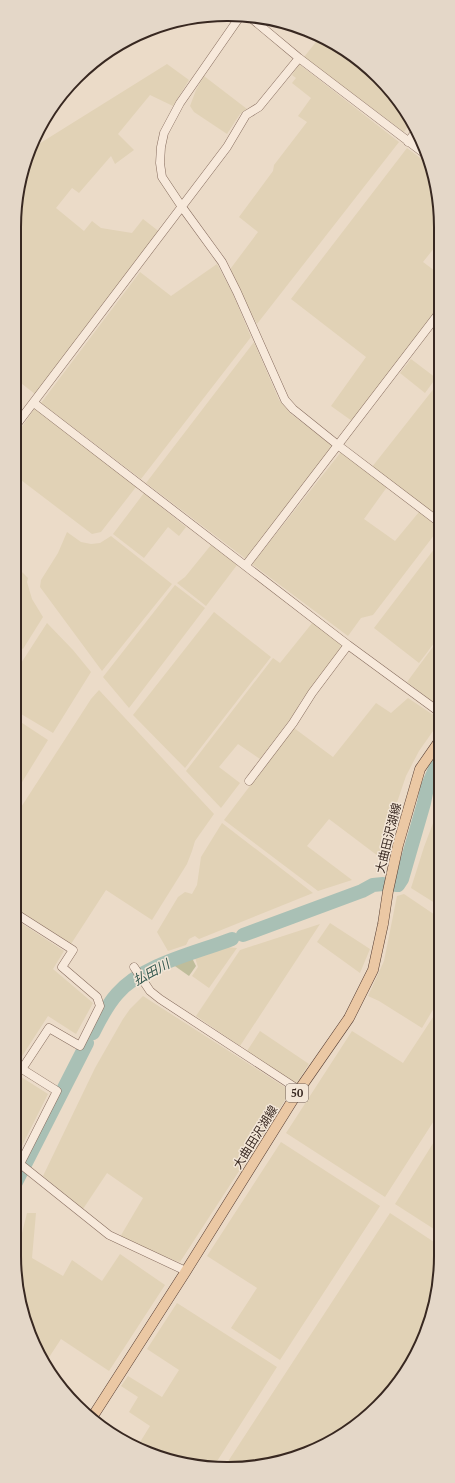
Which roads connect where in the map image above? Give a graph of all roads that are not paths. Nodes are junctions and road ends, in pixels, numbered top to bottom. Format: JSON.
{"nodes":[{"id":1,"x":237,"y":21,"type":"edge"},
{"id":2,"x":258,"y":24,"type":"edge"},
{"id":3,"x":300,"y":58,"type":"junction"},
{"id":4,"x":413,"y":136,"type":"edge"},
{"id":5,"x":408,"y":142,"type":"junction"},
{"id":6,"x":418,"y":149,"type":"edge"},
{"id":7,"x":182,"y":208,"type":"junction"},
{"id":8,"x":434,"y":320,"type":"edge"},
{"id":9,"x":34,"y":403,"type":"junction"},
{"id":10,"x":21,"y":419,"type":"edge"},
{"id":11,"x":339,"y":446,"type":"junction"},
{"id":12,"x":434,"y":519,"type":"edge"},
{"id":13,"x":246,"y":565,"type":"junction"},
{"id":14,"x":348,"y":645,"type":"junction"},
{"id":15,"x":434,"y":708,"type":"edge"},
{"id":16,"x":434,"y":749,"type":"edge"},
{"id":17,"x":249,"y":781,"type":"dead end"},
{"id":18,"x":21,"y":917,"type":"edge"},
{"id":19,"x":134,"y":967,"type":"dead end"},
{"id":20,"x":299,"y":1090,"type":"junction"},
{"id":21,"x":21,"y":1156,"type":"edge"},
{"id":22,"x":21,"y":1164,"type":"edge"},
{"id":23,"x":186,"y":1271,"type":"junction"},
{"id":24,"x":95,"y":1414,"type":"edge"}],
"edges":[{"from":1,"to":7,"type":"street"},
{"from":2,"to":3,"type":"street"},
{"from":3,"to":5,"type":"street"},
{"from":3,"to":7,"type":"street"},
{"from":4,"to":5,"type":"street"},
{"from":5,"to":6,"type":"street"},
{"from":7,"to":9,"type":"street"},
{"from":7,"to":11,"type":"street"},
{"from":8,"to":11,"type":"street"},
{"from":9,"to":10,"type":"street"},
{"from":9,"to":13,"type":"street"},
{"from":11,"to":12,"type":"street"},
{"from":11,"to":13,"type":"street"},
{"from":13,"to":14,"type":"street"},
{"from":14,"to":15,"type":"street"},
{"from":14,"to":17,"type":"street"},
{"from":16,"to":20,"type":"main road","name":"大曲田沢湖線","number":"50"},
{"from":18,"to":21,"type":"street"},
{"from":19,"to":20,"type":"street"},
{"from":20,"to":23,"type":"main road","name":"大曲田沢湖線","number":"50"},
{"from":22,"to":23,"type":"street"},
{"from":23,"to":24,"type":"main road","name":"大曲田沢湖線","number":"50"}]}
